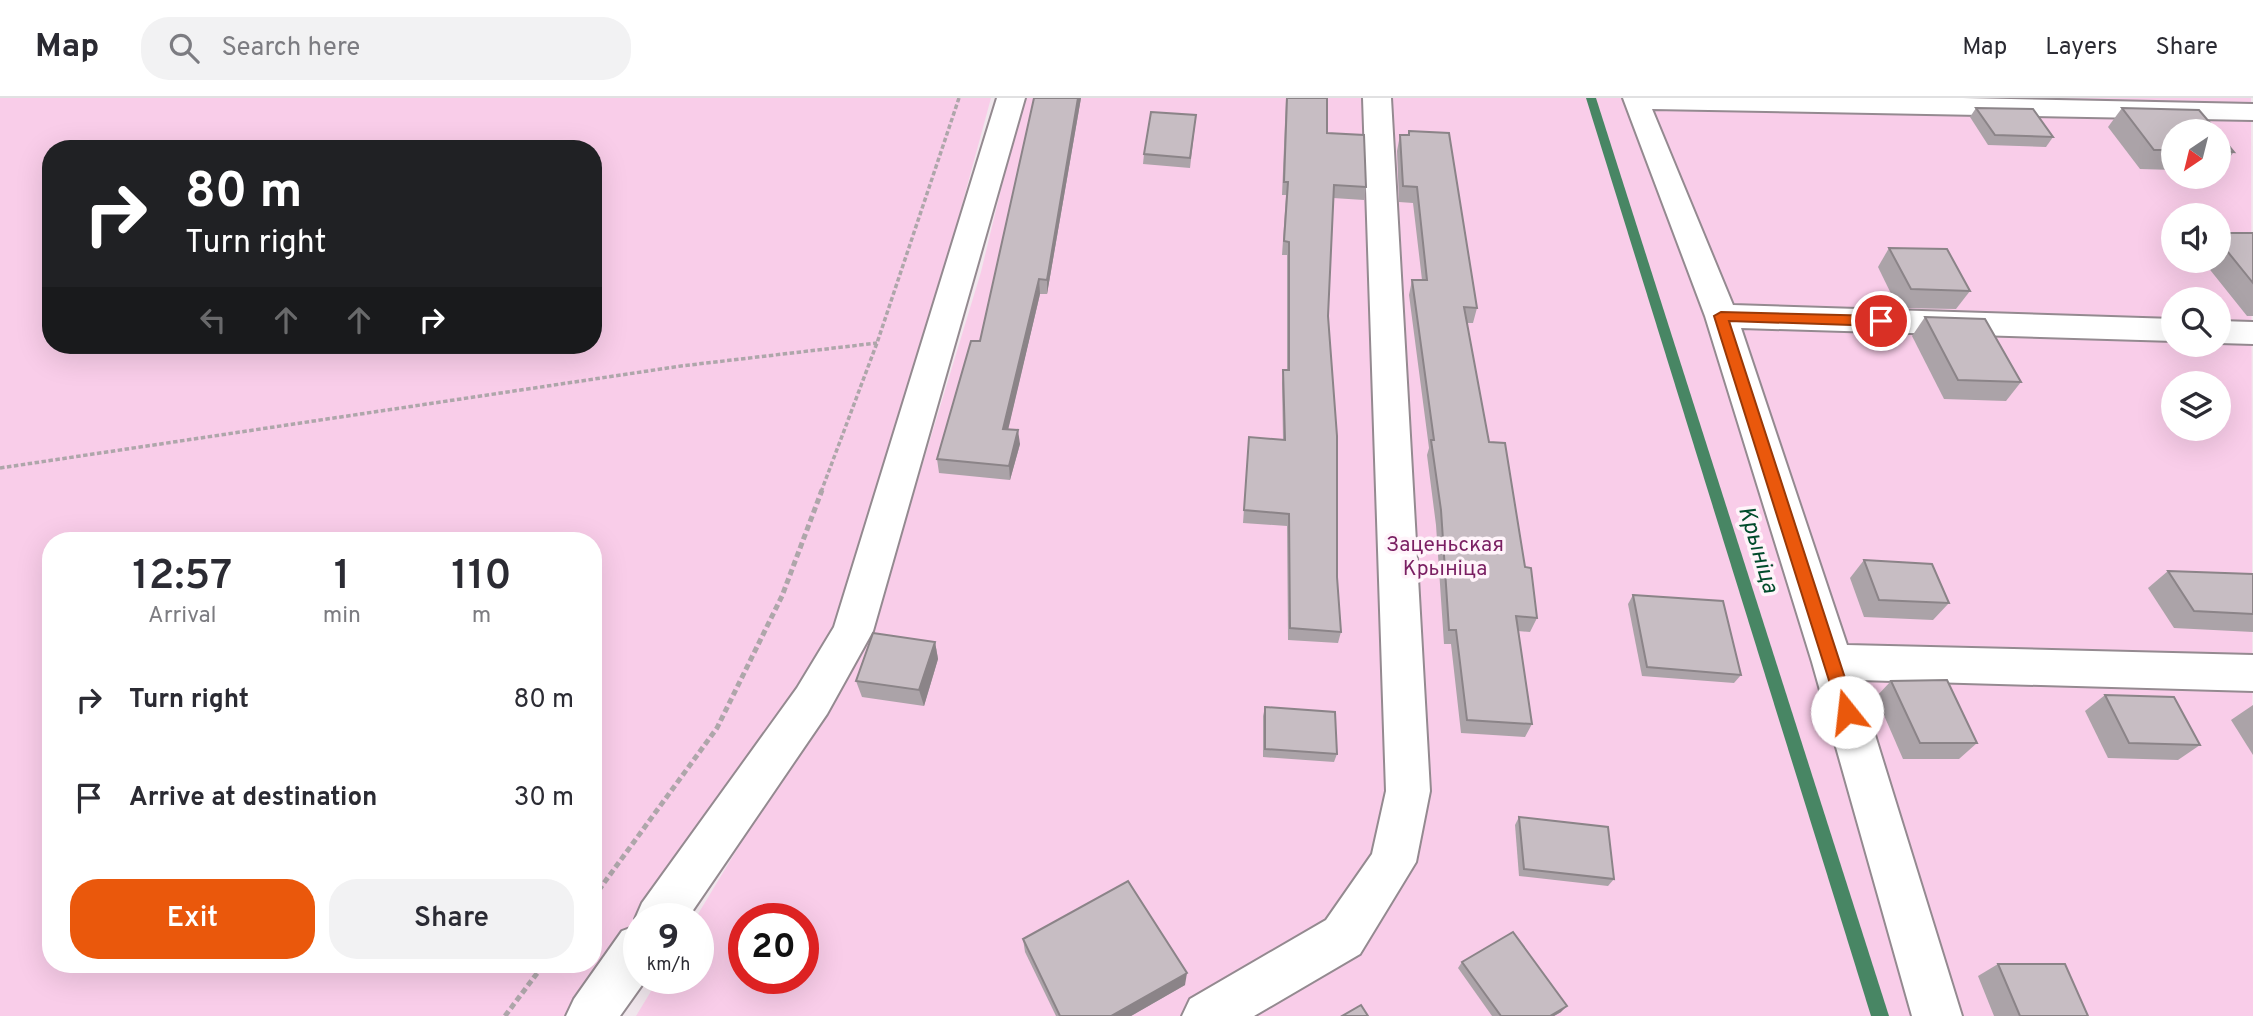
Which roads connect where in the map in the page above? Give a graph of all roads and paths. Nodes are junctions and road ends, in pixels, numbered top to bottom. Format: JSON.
{"nodes":[{"id":1,"x":959,"y":98,"type":"edge"},
{"id":2,"x":1011,"y":98,"type":"edge"},
{"id":3,"x":1377,"y":98,"type":"edge"},
{"id":4,"x":2253,"y":113,"type":"edge"},
{"id":5,"x":1721,"y":316,"type":"junction"},
{"id":6,"x":2161,"y":330,"type":"edge"},
{"id":7,"x":2231,"y":332,"type":"edge"},
{"id":8,"x":2253,"y":333,"type":"edge"},
{"id":9,"x":877,"y":343,"type":"junction"},
{"id":10,"x":0,"y":468,"type":"edge"},
{"id":11,"x":1832,"y":662,"type":"junction"},
{"id":12,"x":2253,"y":673,"type":"edge"},
{"id":13,"x":602,"y":886,"type":"edge"},
{"id":14,"x":670,"y":903,"type":"edge"},
{"id":15,"x":623,"y":971,"type":"edge"},
{"id":16,"x":537,"y":973,"type":"edge"},
{"id":17,"x":505,"y":1016,"type":"edge"},
{"id":18,"x":591,"y":1016,"type":"edge"},
{"id":19,"x":1206,"y":1016,"type":"edge"},
{"id":20,"x":1937,"y":1016,"type":"edge"}],
"edges":[{"from":1,"to":9,"type":"path"},
{"from":2,"to":14,"type":"lane"},
{"from":3,"to":19,"type":"lane"},
{"from":4,"to":5,"type":"lane"},
{"from":5,"to":6,"type":"lane"},
{"from":5,"to":11,"type":"lane"},
{"from":7,"to":8,"type":"lane"},
{"from":9,"to":10,"type":"path"},
{"from":9,"to":13,"type":"path"},
{"from":11,"to":12,"type":"lane"},
{"from":11,"to":20,"type":"lane"},
{"from":15,"to":18,"type":"lane"},
{"from":16,"to":17,"type":"path"}]}
